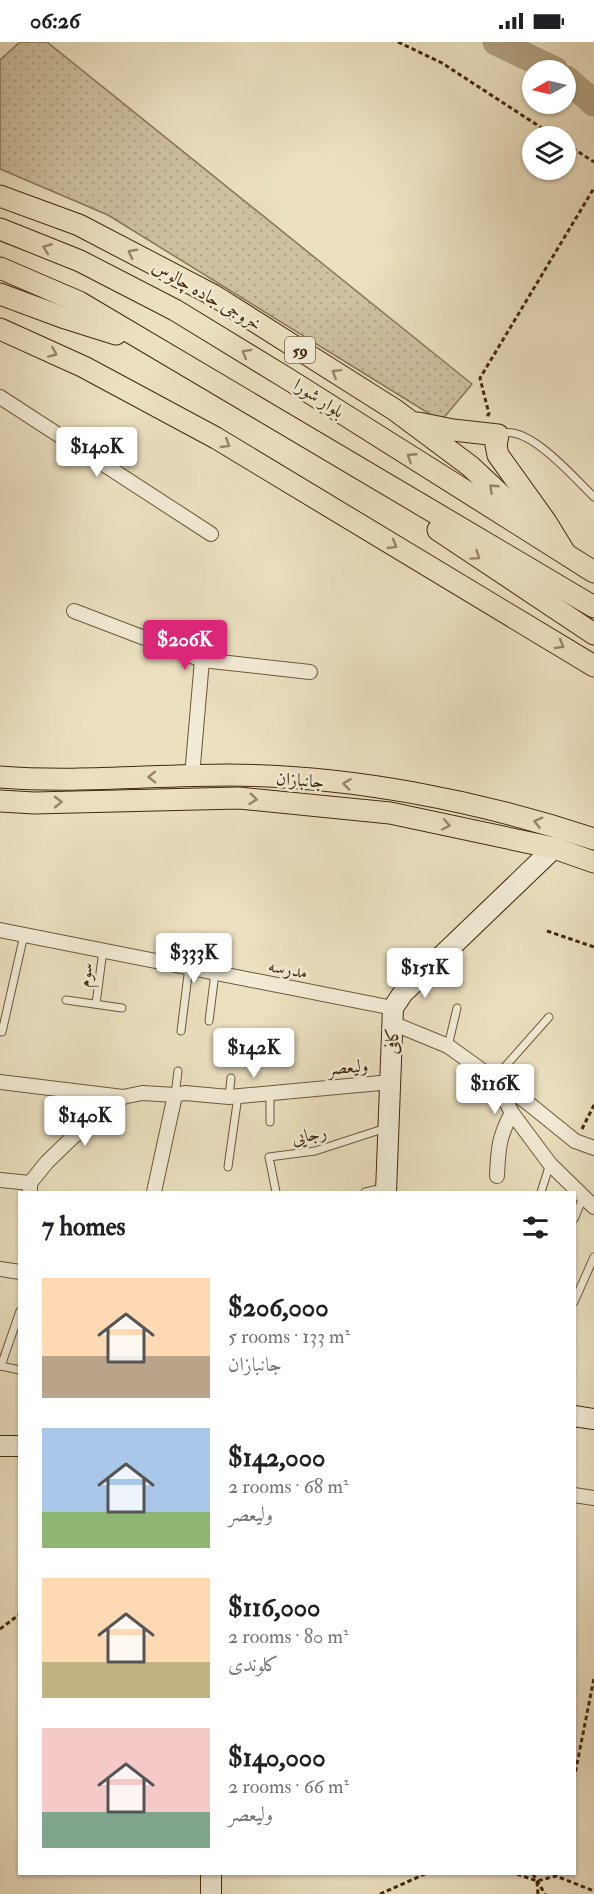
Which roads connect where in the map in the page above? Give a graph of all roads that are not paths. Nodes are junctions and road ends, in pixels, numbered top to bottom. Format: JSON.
{"nodes":[{"id":1,"x":0,"y":196,"type":"edge"},
{"id":2,"x":0,"y":229,"type":"edge"},
{"id":3,"x":0,"y":268,"type":"edge"},
{"id":4,"x":0,"y":294,"type":"edge"},
{"id":5,"x":0,"y":329,"type":"edge"},
{"id":6,"x":147,"y":343,"type":"junction"},
{"id":7,"x":0,"y":397,"type":"edge"},
{"id":8,"x":410,"y":421,"type":"junction"},
{"id":9,"x":488,"y":434,"type":"junction"},
{"id":10,"x":326,"y":448,"type":"junction"},
{"id":11,"x":594,"y":498,"type":"edge"},
{"id":12,"x":211,"y":534,"type":"dead end"},
{"id":13,"x":567,"y":556,"type":"junction"},
{"id":14,"x":594,"y":572,"type":"edge"},
{"id":15,"x":594,"y":607,"type":"edge"},
{"id":16,"x":74,"y":611,"type":"dead end"},
{"id":17,"x":594,"y":634,"type":"edge"},
{"id":18,"x":202,"y":660,"type":"junction"},
{"id":19,"x":594,"y":666,"type":"edge"},
{"id":20,"x":309,"y":672,"type":"dead end"},
{"id":21,"x":192,"y":776,"type":"junction"},
{"id":22,"x":0,"y":777,"type":"edge"},
{"id":23,"x":0,"y":801,"type":"edge"},
{"id":24,"x":569,"y":831,"type":"junction"},
{"id":25,"x":594,"y":839,"type":"edge"},
{"id":26,"x":554,"y":848,"type":"junction"},
{"id":27,"x":594,"y":862,"type":"edge"},
{"id":28,"x":0,"y":930,"type":"edge"},
{"id":29,"x":24,"y":934,"type":"junction"},
{"id":30,"x":103,"y":950,"type":"junction"},
{"id":31,"x":189,"y":967,"type":"junction"},
{"id":32,"x":215,"y":973,"type":"junction"},
{"id":33,"x":66,"y":1000,"type":"dead end"},
{"id":34,"x":96,"y":1004,"type":"junction"},
{"id":35,"x":122,"y":1008,"type":"dead end"},
{"id":36,"x":457,"y":1008,"type":"dead end"},
{"id":37,"x":393,"y":1016,"type":"junction"},
{"id":38,"x":549,"y":1017,"type":"dead end"},
{"id":39,"x":209,"y":1021,"type":"dead end"},
{"id":40,"x":182,"y":1031,"type":"dead end"},
{"id":41,"x":2,"y":1032,"type":"dead end"},
{"id":42,"x":448,"y":1046,"type":"junction"},
{"id":43,"x":178,"y":1071,"type":"dead end"},
{"id":44,"x":231,"y":1078,"type":"dead end"},
{"id":45,"x":495,"y":1079,"type":"junction"},
{"id":46,"x":0,"y":1082,"type":"edge"},
{"id":47,"x":391,"y":1082,"type":"junction"},
{"id":48,"x":270,"y":1093,"type":"junction"},
{"id":49,"x":175,"y":1095,"type":"junction"},
{"id":50,"x":233,"y":1096,"type":"junction"},
{"id":51,"x":123,"y":1097,"type":"junction"},
{"id":52,"x":512,"y":1113,"type":"junction"},
{"id":53,"x":270,"y":1122,"type":"dead end"},
{"id":54,"x":389,"y":1127,"type":"junction"},
{"id":55,"x":594,"y":1148,"type":"edge"},
{"id":56,"x":550,"y":1164,"type":"junction"},
{"id":57,"x":228,"y":1167,"type":"dead end"},
{"id":58,"x":497,"y":1176,"type":"dead end"},
{"id":59,"x":0,"y":1180,"type":"edge"},
{"id":60,"x":30,"y":1188,"type":"edge"},
{"id":61,"x":386,"y":1190,"type":"edge"},
{"id":62,"x":154,"y":1191,"type":"edge"},
{"id":63,"x":276,"y":1191,"type":"edge"},
{"id":64,"x":541,"y":1191,"type":"edge"},
{"id":65,"x":583,"y":1198,"type":"junction"},
{"id":66,"x":594,"y":1207,"type":"edge"},
{"id":67,"x":576,"y":1214,"type":"edge"},
{"id":68,"x":594,"y":1257,"type":"edge"},
{"id":69,"x":0,"y":1269,"type":"edge"},
{"id":70,"x":18,"y":1272,"type":"edge"},
{"id":71,"x":576,"y":1298,"type":"edge"},
{"id":72,"x":18,"y":1317,"type":"edge"},
{"id":73,"x":1,"y":1366,"type":"edge"},
{"id":74,"x":18,"y":1370,"type":"edge"},
{"id":75,"x":576,"y":1416,"type":"edge"},
{"id":76,"x":594,"y":1419,"type":"edge"},
{"id":77,"x":0,"y":1446,"type":"edge"},
{"id":78,"x":18,"y":1446,"type":"edge"},
{"id":79,"x":576,"y":1495,"type":"edge"},
{"id":80,"x":594,"y":1498,"type":"edge"},
{"id":81,"x":211,"y":1875,"type":"edge"},
{"id":82,"x":211,"y":1894,"type":"edge"}],
"edges":[{"from":8,"to":1,"type":"main road","name":"خروجی جاده چالوس","number":"59","one_way":true},
{"from":13,"to":2,"type":"main road","name":"بلوار شورا","one_way":true},
{"from":3,"to":6,"type":"main road"},
{"from":4,"to":6,"type":"main road"},
{"from":5,"to":19,"type":"main road","one_way":true},
{"from":6,"to":10,"type":"main road"},
{"from":7,"to":12,"type":"street"},
{"from":8,"to":9,"type":"main road"},
{"from":13,"to":8,"type":"main road","name":"خروجی جاده چالوس","number":"59","one_way":true},
{"from":9,"to":11,"type":"lane"},
{"from":9,"to":13,"type":"main road"},
{"from":10,"to":15,"type":"main road"},
{"from":10,"to":17,"type":"main road","one_way":true},
{"from":13,"to":14,"type":"main road","name":"بلوار شورا"},
{"from":16,"to":18,"type":"street"},
{"from":18,"to":20,"type":"street"},
{"from":18,"to":21,"type":"street"},
{"from":21,"to":22,"type":"main road","name":"جانبازان","one_way":true},
{"from":24,"to":21,"type":"main road","name":"جانبازان","one_way":true},
{"from":23,"to":26,"type":"main road","name":"جانبازان","one_way":true},
{"from":24,"to":25,"type":"main road","name":"جانبازان"},
{"from":24,"to":26,"type":"main road"},
{"from":26,"to":27,"type":"main road","name":"جانبازان"},
{"from":26,"to":37,"type":"street","name":"کافی"},
{"from":28,"to":29,"type":"street","name":"مدرسه"},
{"from":29,"to":30,"type":"street","name":"مدرسه"},
{"from":29,"to":41,"type":"lane"},
{"from":30,"to":31,"type":"street","name":"مدرسه"},
{"from":30,"to":34,"type":"lane","name":"سوم"},
{"from":31,"to":32,"type":"street","name":"مدرسه"},
{"from":31,"to":40,"type":"lane"},
{"from":32,"to":37,"type":"street","name":"مدرسه"},
{"from":32,"to":39,"type":"lane"},
{"from":33,"to":34,"type":"lane"},
{"from":34,"to":35,"type":"lane"},
{"from":36,"to":42,"type":"lane"},
{"from":37,"to":42,"type":"street","name":"مدرسه"},
{"from":37,"to":47,"type":"street","name":"کافی"},
{"from":38,"to":45,"type":"lane"},
{"from":42,"to":45,"type":"street","name":"مدرسه"},
{"from":43,"to":49,"type":"lane"},
{"from":44,"to":50,"type":"lane"},
{"from":45,"to":52,"type":"street"},
{"from":45,"to":55,"type":"street","name":"مدرسه"},
{"from":46,"to":51,"type":"street","name":"ولیعصر"},
{"from":47,"to":48,"type":"street","name":"ولیعصر"},
{"from":47,"to":54,"type":"street","name":"کافی"},
{"from":48,"to":50,"type":"street","name":"ولیعصر"},
{"from":48,"to":53,"type":"lane"},
{"from":49,"to":50,"type":"street","name":"ولیعصر"},
{"from":49,"to":51,"type":"street","name":"ولیعصر"},
{"from":49,"to":62,"type":"street"},
{"from":50,"to":57,"type":"lane"},
{"from":51,"to":60,"type":"street"},
{"from":52,"to":56,"type":"street"},
{"from":52,"to":58,"type":"street"},
{"from":54,"to":61,"type":"street","name":"کافی"},
{"from":54,"to":63,"type":"lane","name":"رجایی"},
{"from":56,"to":64,"type":"lane"},
{"from":56,"to":65,"type":"street"},
{"from":59,"to":60,"type":"street"},
{"from":65,"to":66,"type":"street"},
{"from":65,"to":67,"type":"lane"},
{"from":68,"to":71,"type":"lane"},
{"from":69,"to":70,"type":"street"},
{"from":72,"to":73,"type":"lane"},
{"from":73,"to":74,"type":"lane"},
{"from":75,"to":76,"type":"street"},
{"from":77,"to":78,"type":"street"},
{"from":79,"to":80,"type":"street"},
{"from":81,"to":82,"type":"street"}]}
